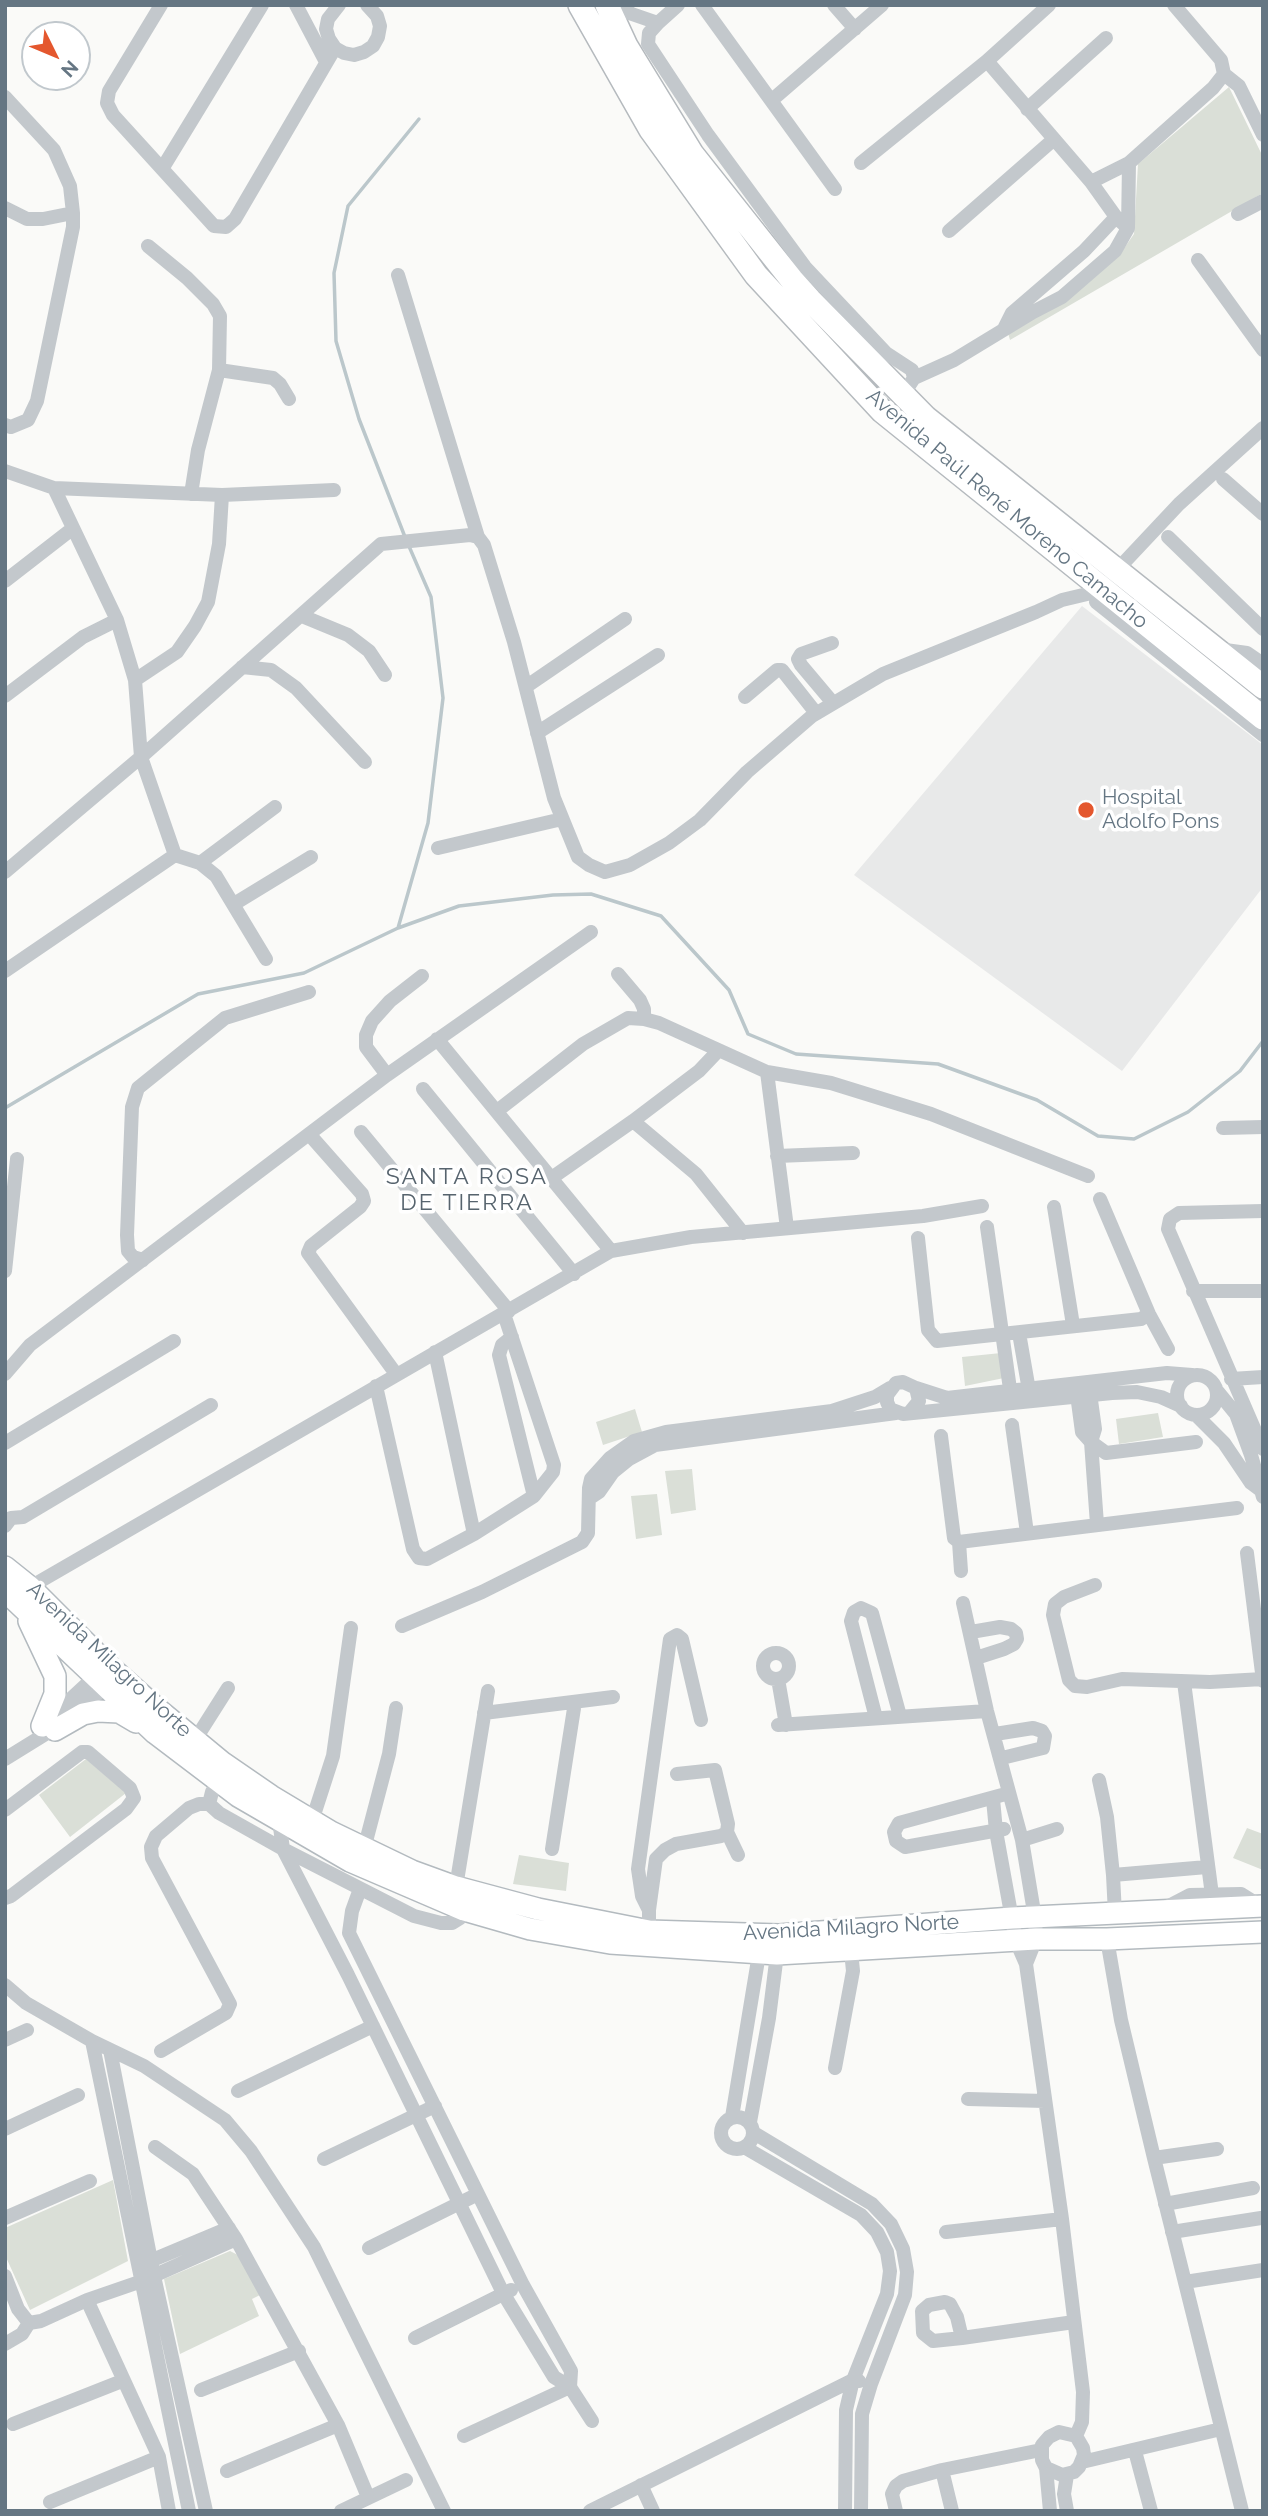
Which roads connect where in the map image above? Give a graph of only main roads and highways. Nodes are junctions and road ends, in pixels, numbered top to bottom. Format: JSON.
{"nodes":[{"id":1,"x":580,"y":5,"type":"edge"},
{"id":2,"x":619,"y":10,"type":"edge"},
{"id":3,"x":791,"y":281,"type":"junction"},
{"id":4,"x":1263,"y":687,"type":"edge"},
{"id":5,"x":1263,"y":718,"type":"edge"},
{"id":6,"x":5,"y":1567,"type":"edge"},
{"id":7,"x":16,"y":1597,"type":"edge"},
{"id":8,"x":106,"y":1676,"type":"junction"},
{"id":9,"x":155,"y":1733,"type":"junction"},
{"id":10,"x":224,"y":1775,"type":"junction"},
{"id":11,"x":1262,"y":1906,"type":"edge"},
{"id":12,"x":1263,"y":1932,"type":"edge"},
{"id":13,"x":1029,"y":1933,"type":"junction"}],
"edges":[{"from":1,"to":3,"type":"main road","name":"Avenida Paúl René Moreno Camacho"},
{"from":2,"to":3,"type":"main road","name":"Avenida Paúl René Moreno Camacho"},
{"from":3,"to":4,"type":"main road","name":"Avenida Paúl René Moreno Camacho"},
{"from":3,"to":5,"type":"main road","name":"Avenida Paúl René Moreno Camacho"},
{"from":6,"to":7,"type":"main road","name":"Avenida Milagro Norte"},
{"from":7,"to":8,"type":"main road","name":"Avenida Milagro Norte"},
{"from":7,"to":9,"type":"main road"},
{"from":8,"to":9,"type":"main road","name":"Avenida Milagro Norte"},
{"from":8,"to":10,"type":"main road","name":"Avenida Milagro Norte"},
{"from":9,"to":10,"type":"main road","name":"Avenida Milagro Norte"},
{"from":10,"to":13,"type":"main road","name":"Avenida Milagro Norte"},
{"from":10,"to":13,"type":"main road","name":"Avenida Milagro Norte"},
{"from":11,"to":13,"type":"main road","name":"Avenida Milagro Norte"},
{"from":12,"to":13,"type":"main road","name":"Avenida Milagro Norte"}]}
